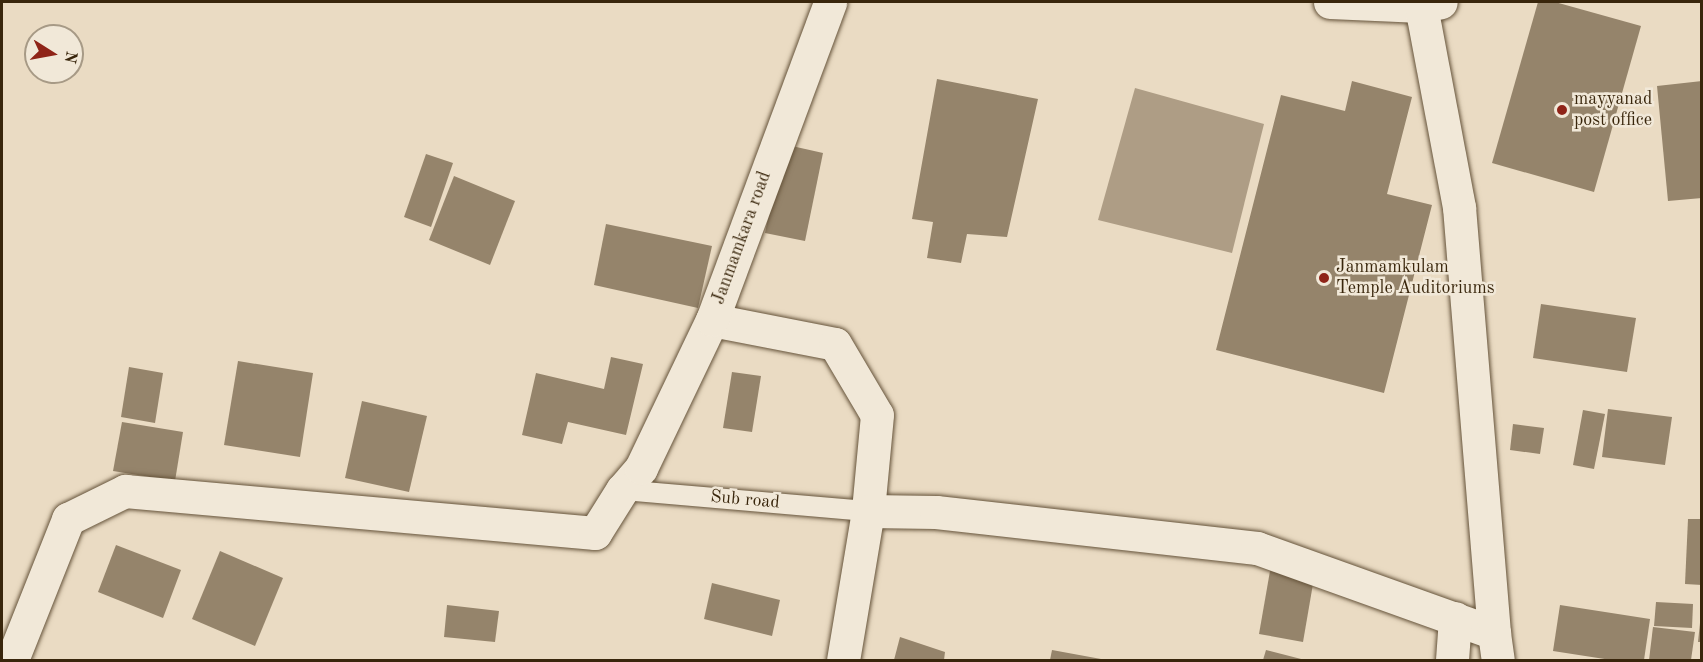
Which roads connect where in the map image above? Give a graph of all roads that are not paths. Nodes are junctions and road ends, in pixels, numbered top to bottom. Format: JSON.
{"nodes":[{"id":1,"x":830,"y":2,"type":"edge"},
{"id":2,"x":1330,"y":2,"type":"edge"},
{"id":3,"x":1338,"y":2,"type":"edge"},
{"id":4,"x":1431,"y":4,"type":"edge"},
{"id":5,"x":712,"y":320,"type":"junction"},
{"id":6,"x":632,"y":479,"type":"junction"},
{"id":7,"x":868,"y":511,"type":"junction"},
{"id":8,"x":1455,"y":618,"type":"junction"},
{"id":9,"x":1496,"y":646,"type":"edge"},
{"id":10,"x":12,"y":660,"type":"edge"},
{"id":11,"x":843,"y":660,"type":"edge"},
{"id":12,"x":1452,"y":660,"type":"edge"}],
"edges":[{"from":1,"to":5,"type":"street","name":"Janmamkara road"},
{"from":2,"to":3,"type":"street"},
{"from":3,"to":4,"type":"street"},
{"from":4,"to":9,"type":"street"},
{"from":5,"to":6,"type":"street","name":"Janmamkara road"},
{"from":5,"to":7,"type":"street"},
{"from":6,"to":7,"type":"lane","name":"Sub road"},
{"from":6,"to":10,"type":"street","name":"Janmamkara road"},
{"from":7,"to":8,"type":"street"},
{"from":7,"to":11,"type":"street"},
{"from":8,"to":9,"type":"street"},
{"from":8,"to":12,"type":"street"}]}
